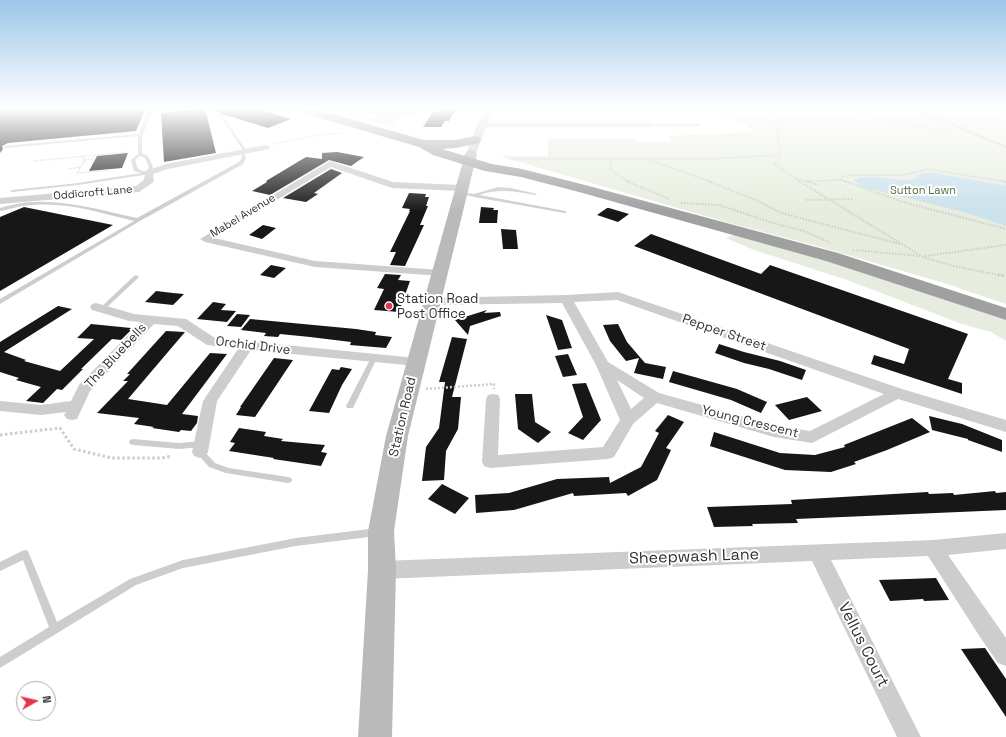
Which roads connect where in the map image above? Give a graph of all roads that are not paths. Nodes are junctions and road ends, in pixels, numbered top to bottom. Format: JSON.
{"nodes":[{"id":1,"x":57,"y":142,"type":"edge"},
{"id":2,"x":141,"y":142,"type":"edge"},
{"id":3,"x":238,"y":142,"type":"edge"},
{"id":4,"x":417,"y":142,"type":"edge"},
{"id":5,"x":464,"y":142,"type":"edge"},
{"id":6,"x":474,"y":142,"type":"edge"},
{"id":7,"x":995,"y":142,"type":"edge"},
{"id":8,"x":423,"y":144,"type":"junction"},
{"id":9,"x":5,"y":147,"type":"dead end"},
{"id":10,"x":266,"y":147,"type":"road end"},
{"id":11,"x":1006,"y":147,"type":"edge"},
{"id":12,"x":244,"y":152,"type":"junction"},
{"id":13,"x":140,"y":154,"type":"junction"},
{"id":14,"x":470,"y":158,"type":"junction"},
{"id":15,"x":148,"y":173,"type":"junction"},
{"id":16,"x":522,"y":173,"type":"junction"},
{"id":17,"x":465,"y":189,"type":"junction"},
{"id":18,"x":12,"y":191,"type":"dead end"},
{"id":19,"x":535,"y":194,"type":"dead end"},
{"id":20,"x":0,"y":201,"type":"edge"},
{"id":21,"x":0,"y":210,"type":"edge"},
{"id":22,"x":565,"y":212,"type":"dead end"},
{"id":23,"x":138,"y":220,"type":"junction"},
{"id":24,"x":442,"y":272,"type":"junction"},
{"id":25,"x":136,"y":277,"type":"dead end"},
{"id":26,"x":566,"y":299,"type":"junction"},
{"id":27,"x":433,"y":301,"type":"junction"},
{"id":28,"x":0,"y":302,"type":"edge"},
{"id":29,"x":99,"y":308,"type":"joint"},
{"id":30,"x":1006,"y":314,"type":"edge"},
{"id":31,"x":152,"y":319,"type":"junction"},
{"id":32,"x":247,"y":346,"type":"junction"},
{"id":33,"x":374,"y":358,"type":"junction"},
{"id":34,"x":416,"y":362,"type":"junction"},
{"id":35,"x":603,"y":365,"type":"junction"},
{"id":36,"x":897,"y":394,"type":"junction"},
{"id":37,"x":654,"y":396,"type":"junction"},
{"id":38,"x":493,"y":399,"type":"road end"},
{"id":39,"x":0,"y":406,"type":"edge"},
{"id":40,"x":350,"y":406,"type":"dead end"},
{"id":41,"x":628,"y":420,"type":"junction"},
{"id":42,"x":1006,"y":426,"type":"edge"},
{"id":43,"x":133,"y":442,"type":"dead end"},
{"id":44,"x":201,"y":448,"type":"junction"},
{"id":45,"x":288,"y":480,"type":"dead end"},
{"id":46,"x":381,"y":531,"type":"junction"},
{"id":47,"x":1006,"y":542,"type":"edge"},
{"id":48,"x":933,"y":548,"type":"junction"},
{"id":49,"x":817,"y":552,"type":"junction"},
{"id":50,"x":0,"y":567,"type":"edge"},
{"id":51,"x":382,"y":570,"type":"junction"},
{"id":52,"x":55,"y":629,"type":"junction"},
{"id":53,"x":1006,"y":655,"type":"edge"},
{"id":54,"x":0,"y":663,"type":"edge"},
{"id":55,"x":376,"y":737,"type":"edge"},
{"id":56,"x":909,"y":737,"type":"edge"}],
"edges":[{"from":1,"to":9,"type":"lane"},
{"from":2,"to":13,"type":"lane"},
{"from":3,"to":12,"type":"lane"},
{"from":4,"to":8,"type":"highway"},
{"from":5,"to":8,"type":"highway"},
{"from":6,"to":14,"type":"street","name":"Station Road"},
{"from":7,"to":11,"type":"lane"},
{"from":8,"to":14,"type":"highway"},
{"from":10,"to":12,"type":"street","name":"Oddicroft Lane"},
{"from":12,"to":15,"type":"street","name":"Oddicroft Lane"},
{"from":12,"to":23,"type":"lane"},
{"from":13,"to":15,"type":"lane"},
{"from":13,"to":15,"type":"lane"},
{"from":14,"to":16,"type":"highway"},
{"from":14,"to":16,"type":"highway"},
{"from":14,"to":17,"type":"main road","name":"Station Road"},
{"from":15,"to":18,"type":"lane"},
{"from":15,"to":20,"type":"street","name":"Oddicroft Lane"},
{"from":16,"to":17,"type":"highway"},
{"from":16,"to":30,"type":"highway"},
{"from":17,"to":19,"type":"lane"},
{"from":17,"to":22,"type":"lane"},
{"from":17,"to":24,"type":"main road","name":"Station Road"},
{"from":17,"to":24,"type":"street","name":"Mabel Avenue"},
{"from":21,"to":23,"type":"lane"},
{"from":23,"to":28,"type":"lane"},
{"from":24,"to":27,"type":"main road","name":"Station Road"},
{"from":25,"to":29,"type":"lane"},
{"from":26,"to":27,"type":"street","name":"Pepper Street"},
{"from":26,"to":35,"type":"street"},
{"from":26,"to":36,"type":"street","name":"Pepper Street"},
{"from":27,"to":34,"type":"main road","name":"Station Road"},
{"from":29,"to":31,"type":"street","name":"Orchid Drive"},
{"from":31,"to":32,"type":"street","name":"Orchid Drive"},
{"from":31,"to":39,"type":"street","name":"The Bluebells"},
{"from":32,"to":33,"type":"street","name":"Orchid Drive"},
{"from":32,"to":44,"type":"street"},
{"from":33,"to":34,"type":"street","name":"Orchid Drive"},
{"from":33,"to":40,"type":"lane"},
{"from":34,"to":46,"type":"main road","name":"Station Road"},
{"from":35,"to":37,"type":"street","name":"Young Crescent"},
{"from":35,"to":41,"type":"street"},
{"from":36,"to":37,"type":"street","name":"Young Crescent"},
{"from":36,"to":42,"type":"street","name":"Pepper Street"},
{"from":37,"to":41,"type":"street"},
{"from":38,"to":41,"type":"street"},
{"from":43,"to":44,"type":"lane"},
{"from":44,"to":45,"type":"lane"},
{"from":46,"to":51,"type":"main road","name":"Station Road"},
{"from":46,"to":52,"type":"lane"},
{"from":47,"to":48,"type":"street","name":"Sheepwash Lane"},
{"from":48,"to":49,"type":"street","name":"Sheepwash Lane"},
{"from":48,"to":53,"type":"street"},
{"from":49,"to":51,"type":"street","name":"Sheepwash Lane"},
{"from":49,"to":56,"type":"street","name":"Vellus Court"},
{"from":50,"to":52,"type":"lane"},
{"from":51,"to":55,"type":"main road","name":"Station Road"},
{"from":52,"to":54,"type":"lane"}]}
